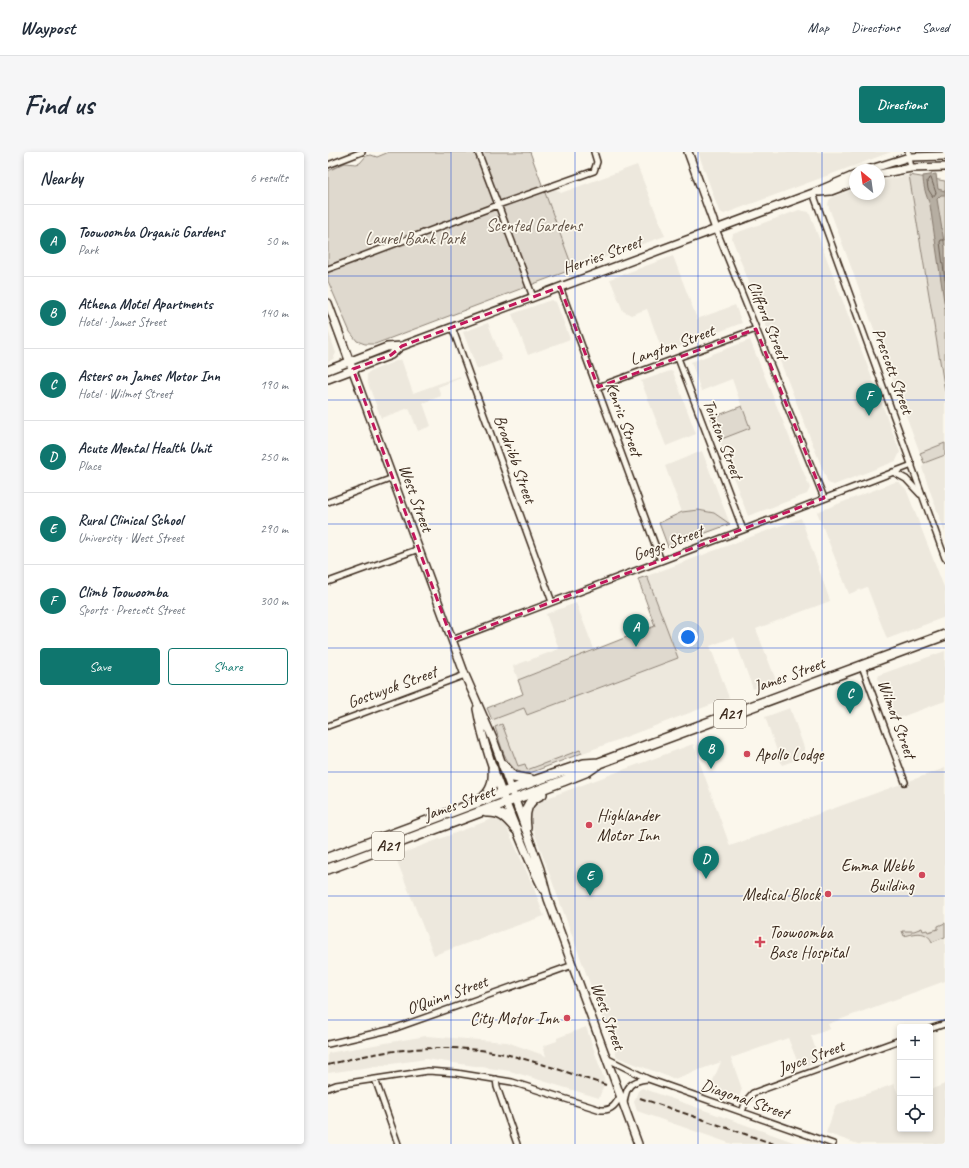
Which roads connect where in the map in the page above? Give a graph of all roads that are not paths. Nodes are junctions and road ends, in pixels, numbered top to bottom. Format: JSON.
{"nodes":[{"id":1,"x":362,"y":152,"type":"edge"},
{"id":2,"x":478,"y":152,"type":"edge"},
{"id":3,"x":594,"y":152,"type":"edge"},
{"id":4,"x":688,"y":152,"type":"edge"},
{"id":5,"x":909,"y":155,"type":"edge"},
{"id":6,"x":945,"y":156,"type":"edge"},
{"id":7,"x":884,"y":164,"type":"edge"},
{"id":8,"x":328,"y":165,"type":"edge"},
{"id":9,"x":945,"y":167,"type":"edge"},
{"id":10,"x":911,"y":168,"type":"junction"},
{"id":11,"x":885,"y":173,"type":"edge"},
{"id":12,"x":849,"y":178,"type":"edge"},
{"id":13,"x":849,"y":184,"type":"edge"},
{"id":14,"x":813,"y":193,"type":"junction"},
{"id":15,"x":498,"y":205,"type":"junction"},
{"id":16,"x":716,"y":229,"type":"junction"},
{"id":17,"x":328,"y":269,"type":"edge"},
{"id":18,"x":560,"y":287,"type":"junction"},
{"id":19,"x":532,"y":297,"type":"junction"},
{"id":20,"x":328,"y":303,"type":"edge"},
{"id":21,"x":452,"y":327,"type":"junction"},
{"id":22,"x":756,"y":329,"type":"junction"},
{"id":23,"x":402,"y":346,"type":"junction"},
{"id":24,"x":678,"y":358,"type":"junction"},
{"id":25,"x":350,"y":361,"type":"junction"},
{"id":26,"x":353,"y":369,"type":"junction"},
{"id":27,"x":328,"y":370,"type":"edge"},
{"id":28,"x":328,"y":379,"type":"edge"},
{"id":29,"x":598,"y":387,"type":"junction"},
{"id":30,"x":912,"y":464,"type":"junction"},
{"id":31,"x":892,"y":472,"type":"junction"},
{"id":32,"x":392,"y":478,"type":"junction"},
{"id":33,"x":922,"y":497,"type":"junction"},
{"id":34,"x":824,"y":498,"type":"junction"},
{"id":35,"x":328,"y":502,"type":"edge"},
{"id":36,"x":743,"y":530,"type":"junction"},
{"id":37,"x":419,"y":549,"type":"junction"},
{"id":38,"x":945,"y":558,"type":"edge"},
{"id":39,"x":661,"y":561,"type":"junction"},
{"id":40,"x":328,"y":582,"type":"edge"},
{"id":41,"x":552,"y":602,"type":"junction"},
{"id":42,"x":945,"y":635,"type":"edge"},
{"id":43,"x":452,"y":640,"type":"junction"},
{"id":44,"x":862,"y":666,"type":"junction"},
{"id":45,"x":465,"y":676,"type":"junction"},
{"id":46,"x":476,"y":702,"type":"junction"},
{"id":47,"x":328,"y":726,"type":"edge"},
{"id":48,"x":599,"y":763,"type":"junction"},
{"id":49,"x":502,"y":765,"type":"junction"},
{"id":50,"x":493,"y":769,"type":"junction"},
{"id":51,"x":537,"y":780,"type":"junction"},
{"id":52,"x":905,"y":782,"type":"dead end"},
{"id":53,"x":558,"y":783,"type":"junction"},
{"id":54,"x":511,"y":790,"type":"junction"},
{"id":55,"x":502,"y":793,"type":"junction"},
{"id":56,"x":515,"y":799,"type":"junction"},
{"id":57,"x":478,"y":802,"type":"junction"},
{"id":58,"x":506,"y":803,"type":"junction"},
{"id":59,"x":478,"y":813,"type":"junction"},
{"id":60,"x":526,"y":828,"type":"junction"},
{"id":61,"x":516,"y":829,"type":"junction"},
{"id":62,"x":328,"y":858,"type":"edge"},
{"id":63,"x":328,"y":869,"type":"edge"},
{"id":64,"x":548,"y":900,"type":"junction"},
{"id":65,"x":573,"y":965,"type":"junction"},
{"id":66,"x":945,"y":1024,"type":"edge"},
{"id":67,"x":933,"y":1028,"type":"edge"},
{"id":68,"x":897,"y":1041,"type":"edge"},
{"id":69,"x":328,"y":1044,"type":"edge"},
{"id":70,"x":608,"y":1059,"type":"junction"},
{"id":71,"x":375,"y":1079,"type":"junction"},
{"id":72,"x":496,"y":1079,"type":"junction"},
{"id":73,"x":648,"y":1079,"type":"junction"},
{"id":74,"x":328,"y":1088,"type":"edge"},
{"id":75,"x":621,"y":1095,"type":"junction"},
{"id":76,"x":624,"y":1104,"type":"junction"},
{"id":77,"x":742,"y":1112,"type":"junction"},
{"id":78,"x":398,"y":1144,"type":"edge"},
{"id":79,"x":517,"y":1144,"type":"edge"},
{"id":80,"x":638,"y":1144,"type":"edge"},
{"id":81,"x":833,"y":1144,"type":"edge"}],
"edges":[{"from":1,"to":8,"type":"street"},
{"from":2,"to":15,"type":"street"},
{"from":3,"to":15,"type":"street"},
{"from":4,"to":16,"type":"main road","name":"Clifford Street"},
{"from":5,"to":6,"type":"main road"},
{"from":5,"to":7,"type":"main road"},
{"from":5,"to":10,"type":"street"},
{"from":9,"to":10,"type":"main road"},
{"from":10,"to":11,"type":"main road"},
{"from":12,"to":14,"type":"main road","name":"Herries Street"},
{"from":13,"to":14,"type":"main road","name":"Herries Street"},
{"from":14,"to":16,"type":"main road","name":"Herries Street"},
{"from":14,"to":30,"type":"street","name":"Prescott Street"},
{"from":15,"to":17,"type":"street"},
{"from":15,"to":19,"type":"street"},
{"from":16,"to":18,"type":"main road","name":"Herries Street"},
{"from":16,"to":22,"type":"street","name":"Clifford Street"},
{"from":18,"to":19,"type":"main road","name":"Herries Street"},
{"from":18,"to":29,"type":"street","name":"Kenric Street"},
{"from":19,"to":21,"type":"main road","name":"Herries Street"},
{"from":20,"to":25,"type":"main road","name":"West Street"},
{"from":21,"to":23,"type":"main road","name":"Herries Street"},
{"from":21,"to":41,"type":"street","name":"Brodribb Street"},
{"from":22,"to":24,"type":"street","name":"Langton Street"},
{"from":22,"to":34,"type":"street","name":"Clifford Street"},
{"from":23,"to":25,"type":"main road","name":"Herries Street"},
{"from":23,"to":26,"type":"main road","name":"Herries Street"},
{"from":24,"to":29,"type":"street","name":"Langton Street"},
{"from":24,"to":36,"type":"street","name":"Tointon Street"},
{"from":25,"to":26,"type":"main road","name":"West Street"},
{"from":25,"to":27,"type":"main road","name":"Herries Street"},
{"from":26,"to":28,"type":"main road","name":"Herries Street"},
{"from":26,"to":32,"type":"main road","name":"West Street"},
{"from":29,"to":39,"type":"street","name":"Kenric Street"},
{"from":30,"to":31,"type":"street","name":"Goggs Street"},
{"from":30,"to":33,"type":"street","name":"Prescott Street"},
{"from":31,"to":33,"type":"street"},
{"from":31,"to":34,"type":"street","name":"Goggs Street"},
{"from":32,"to":35,"type":"street"},
{"from":32,"to":37,"type":"main road","name":"West Street"},
{"from":33,"to":38,"type":"street","name":"Prescott Street"},
{"from":34,"to":36,"type":"street","name":"Goggs Street"},
{"from":36,"to":39,"type":"street","name":"Goggs Street"},
{"from":37,"to":40,"type":"street"},
{"from":37,"to":43,"type":"main road","name":"West Street"},
{"from":39,"to":41,"type":"street","name":"Goggs Street"},
{"from":41,"to":43,"type":"street","name":"Goggs Street"},
{"from":42,"to":44,"type":"highway","name":"James Street","number":"A21"},
{"from":43,"to":45,"type":"main road","name":"West Street"},
{"from":44,"to":48,"type":"highway","name":"James Street","number":"A21"},
{"from":44,"to":52,"type":"street","name":"Wilmot Street"},
{"from":45,"to":46,"type":"main road","name":"West Street"},
{"from":45,"to":47,"type":"street","name":"Gostwyck Street"},
{"from":46,"to":49,"type":"main road","name":"West Street"},
{"from":46,"to":50,"type":"main road","name":"West Street"},
{"from":48,"to":51,"type":"highway","name":"James Street","number":"A21"},
{"from":48,"to":53,"type":"highway","name":"James Street","number":"A21"},
{"from":49,"to":51,"type":"highway"},
{"from":49,"to":54,"type":"main road","name":"West Street"},
{"from":50,"to":55,"type":"main road","name":"West Street"},
{"from":50,"to":57,"type":"highway"},
{"from":51,"to":54,"type":"highway","name":"James Street","number":"A21"},
{"from":53,"to":56,"type":"highway","name":"James Street","number":"A21"},
{"from":53,"to":60,"type":"highway"},
{"from":54,"to":55,"type":"highway","name":"James Street","number":"A21"},
{"from":54,"to":56,"type":"main road","name":"West Street"},
{"from":55,"to":57,"type":"highway","name":"James Street","number":"A21"},
{"from":55,"to":58,"type":"main road","name":"West Street"},
{"from":56,"to":58,"type":"highway","name":"James Street","number":"A21"},
{"from":56,"to":60,"type":"main road","name":"West Street"},
{"from":57,"to":62,"type":"highway","name":"James Street","number":"A21"},
{"from":58,"to":59,"type":"highway","name":"James Street","number":"A21"},
{"from":58,"to":61,"type":"main road","name":"West Street"},
{"from":59,"to":61,"type":"highway"},
{"from":59,"to":63,"type":"highway","name":"James Street","number":"A21"},
{"from":60,"to":64,"type":"main road","name":"West Street"},
{"from":61,"to":64,"type":"main road","name":"West Street"},
{"from":64,"to":65,"type":"main road","name":"West Street"},
{"from":65,"to":69,"type":"street","name":"O'Quinn Street"},
{"from":65,"to":70,"type":"main road","name":"West Street"},
{"from":66,"to":67,"type":"street"},
{"from":68,"to":77,"type":"street","name":"Joyce Street"},
{"from":70,"to":73,"type":"street","name":"Diagonal Street"},
{"from":70,"to":75,"type":"main road","name":"West Street"},
{"from":71,"to":72,"type":"street"},
{"from":71,"to":74,"type":"street"},
{"from":71,"to":78,"type":"street"},
{"from":72,"to":75,"type":"street"},
{"from":72,"to":79,"type":"street"},
{"from":73,"to":76,"type":"street"},
{"from":73,"to":77,"type":"street","name":"Diagonal Street"},
{"from":75,"to":76,"type":"main road","name":"West Street"},
{"from":76,"to":80,"type":"main road","name":"West Street"},
{"from":77,"to":81,"type":"street","name":"Diagonal Street"}]}
